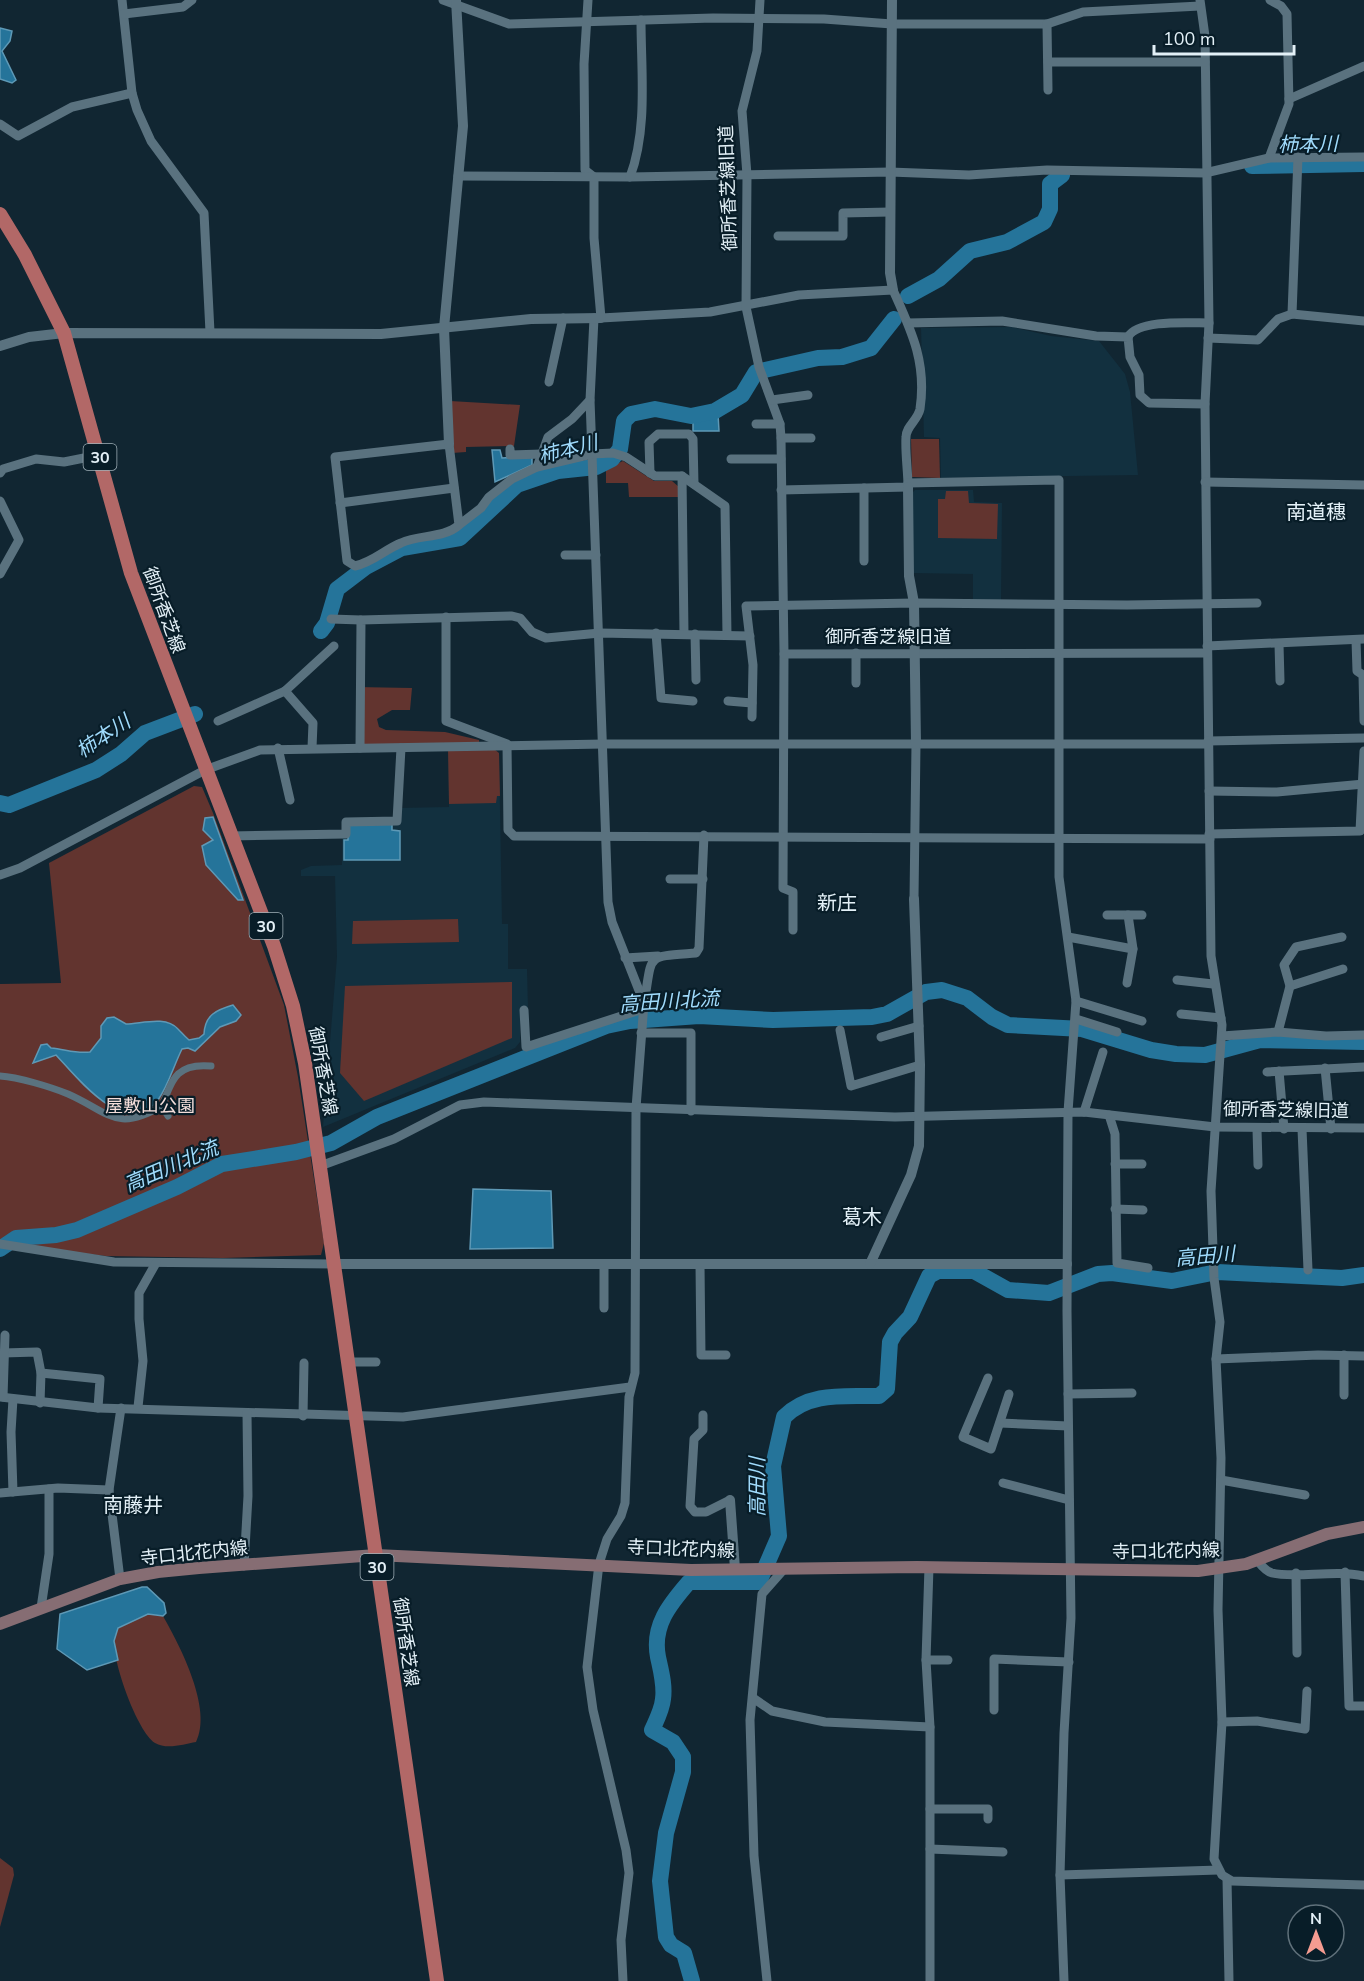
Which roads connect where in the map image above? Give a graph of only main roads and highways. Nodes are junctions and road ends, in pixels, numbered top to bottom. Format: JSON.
{"nodes":[{"id":1,"x":0,"y":214,"type":"edge"},
{"id":2,"x":1364,"y":1527,"type":"edge"},
{"id":3,"x":376,"y":1555,"type":"junction"},
{"id":4,"x":0,"y":1624,"type":"edge"},
{"id":5,"x":437,"y":1981,"type":"edge"}],
"edges":[{"from":1,"to":3,"type":"main road","name":"御所香芝線","number":"30"},
{"from":2,"to":3,"type":"main road","name":"寺口北花内線"},
{"from":3,"to":4,"type":"main road","name":"寺口北花内線"},
{"from":3,"to":5,"type":"main road","name":"御所香芝線","number":"30"}]}
